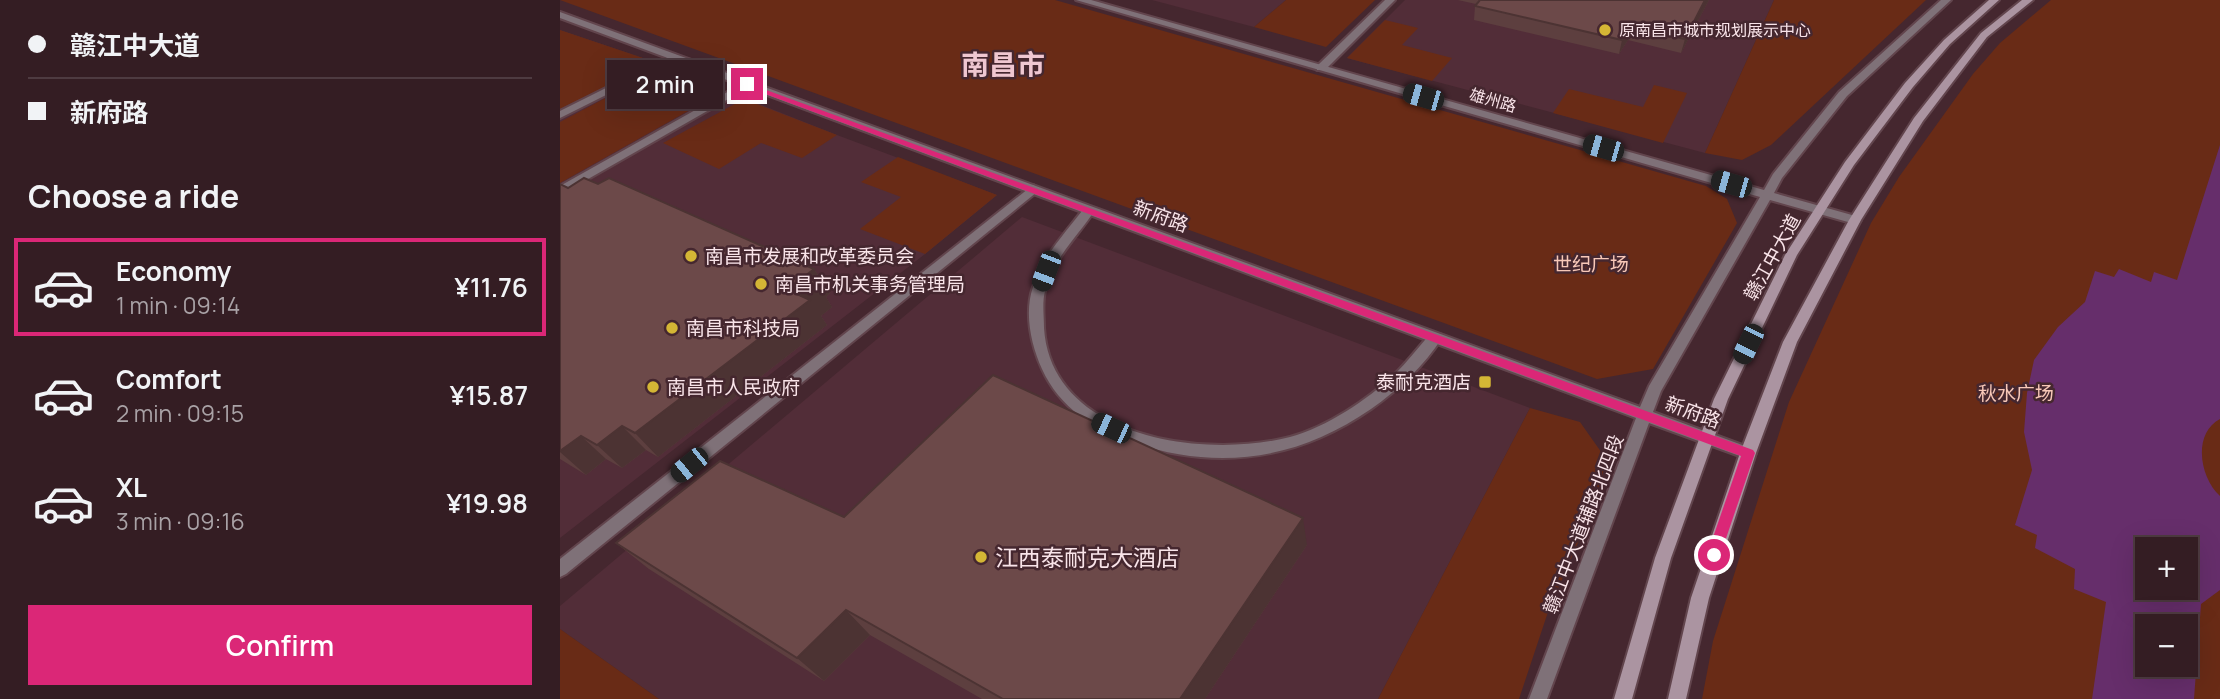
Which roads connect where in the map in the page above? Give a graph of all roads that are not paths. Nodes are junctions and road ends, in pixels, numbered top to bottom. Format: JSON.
{"nodes":[{"id":1,"x":1081,"y":0,"type":"edge"},
{"id":2,"x":1390,"y":0,"type":"edge"},
{"id":3,"x":1946,"y":0,"type":"edge"},
{"id":4,"x":1994,"y":0,"type":"edge"},
{"id":5,"x":2028,"y":0,"type":"edge"},
{"id":6,"x":560,"y":15,"type":"edge"},
{"id":7,"x":674,"y":57,"type":"junction"},
{"id":8,"x":1321,"y":68,"type":"junction"},
{"id":9,"x":747,"y":84,"type":"junction"},
{"id":10,"x":560,"y":115,"type":"edge"},
{"id":11,"x":1033,"y":190,"type":"junction"},
{"id":12,"x":560,"y":191,"type":"edge"},
{"id":13,"x":1767,"y":195,"type":"junction"},
{"id":14,"x":1089,"y":210,"type":"junction"},
{"id":15,"x":1820,"y":210,"type":"junction"},
{"id":16,"x":1855,"y":220,"type":"junction"},
{"id":17,"x":1435,"y":338,"type":"junction"},
{"id":18,"x":1645,"y":415,"type":"junction"},
{"id":19,"x":1707,"y":438,"type":"junction"},
{"id":20,"x":1748,"y":453,"type":"junction"},
{"id":21,"x":560,"y":569,"type":"edge"},
{"id":22,"x":1538,"y":699,"type":"edge"},
{"id":23,"x":1623,"y":699,"type":"edge"},
{"id":24,"x":1676,"y":699,"type":"edge"}],
"edges":[{"from":1,"to":8,"type":"street","name":"雄州路"},
{"from":2,"to":8,"type":"street"},
{"from":3,"to":13,"type":"street","name":"赣江中大道辅路北四段"},
{"from":4,"to":15,"type":"main road","name":"赣江中大道"},
{"from":5,"to":16,"type":"main road"},
{"from":6,"to":7,"type":"street","name":"新府路"},
{"from":7,"to":9,"type":"street","name":"新府路"},
{"from":7,"to":10,"type":"street"},
{"from":8,"to":13,"type":"street","name":"雄州路"},
{"from":9,"to":11,"type":"street","name":"新府路"},
{"from":9,"to":12,"type":"street"},
{"from":11,"to":14,"type":"street","name":"新府路"},
{"from":11,"to":21,"type":"street"},
{"from":13,"to":15,"type":"street","name":"雄州路"},
{"from":13,"to":18,"type":"street","name":"赣江中大道辅路北四段"},
{"from":14,"to":17,"type":"street","name":"新府路"},
{"from":14,"to":17,"type":"street"},
{"from":15,"to":16,"type":"street","name":"雄州路"},
{"from":15,"to":19,"type":"main road","name":"赣江中大道"},
{"from":16,"to":20,"type":"main road"},
{"from":17,"to":18,"type":"street","name":"新府路"},
{"from":18,"to":19,"type":"street","name":"新府路"},
{"from":18,"to":22,"type":"street","name":"赣江中大道辅路北四段"},
{"from":19,"to":20,"type":"street","name":"新府路"},
{"from":19,"to":23,"type":"main road","name":"赣江中大道"},
{"from":20,"to":24,"type":"main road"}]}
